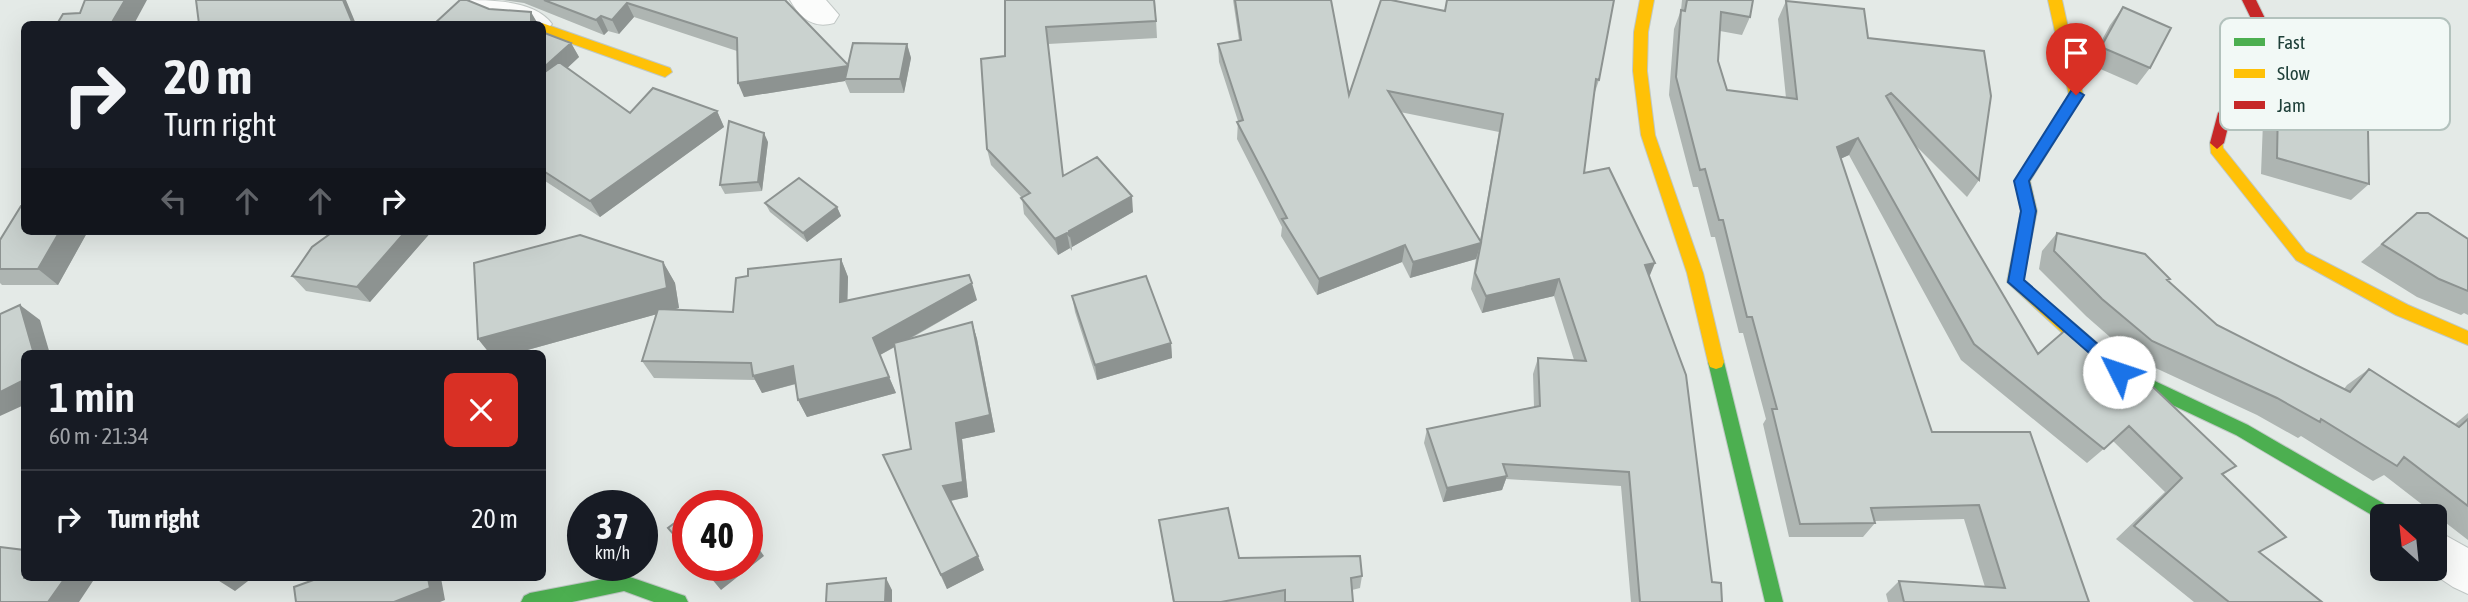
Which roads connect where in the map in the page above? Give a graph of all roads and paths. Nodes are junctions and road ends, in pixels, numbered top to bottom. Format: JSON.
{"nodes":[{"id":1,"x":479,"y":0,"type":"edge"},
{"id":2,"x":1647,"y":0,"type":"edge"},
{"id":3,"x":2055,"y":0,"type":"edge"},
{"id":4,"x":2249,"y":0,"type":"edge"},
{"id":5,"x":2258,"y":18,"type":"edge"},
{"id":6,"x":528,"y":21,"type":"edge"},
{"id":7,"x":546,"y":29,"type":"edge"},
{"id":8,"x":665,"y":72,"type":"dead end"},
{"id":9,"x":2220,"y":128,"type":"edge"},
{"id":10,"x":2468,"y":338,"type":"edge"},
{"id":11,"x":2370,"y":505,"type":"edge"},
{"id":12,"x":2447,"y":558,"type":"edge"},
{"id":13,"x":2468,"y":573,"type":"edge"},
{"id":14,"x":530,"y":602,"type":"edge"},
{"id":15,"x":679,"y":602,"type":"edge"},
{"id":16,"x":1774,"y":602,"type":"edge"}],
"edges":[{"from":1,"to":6,"type":"street"},
{"from":2,"to":16,"type":"street"},
{"from":3,"to":11,"type":"street"},
{"from":4,"to":5,"type":"street"},
{"from":7,"to":8,"type":"street"},
{"from":9,"to":10,"type":"street"},
{"from":12,"to":13,"type":"street"},
{"from":14,"to":15,"type":"street"}]}
